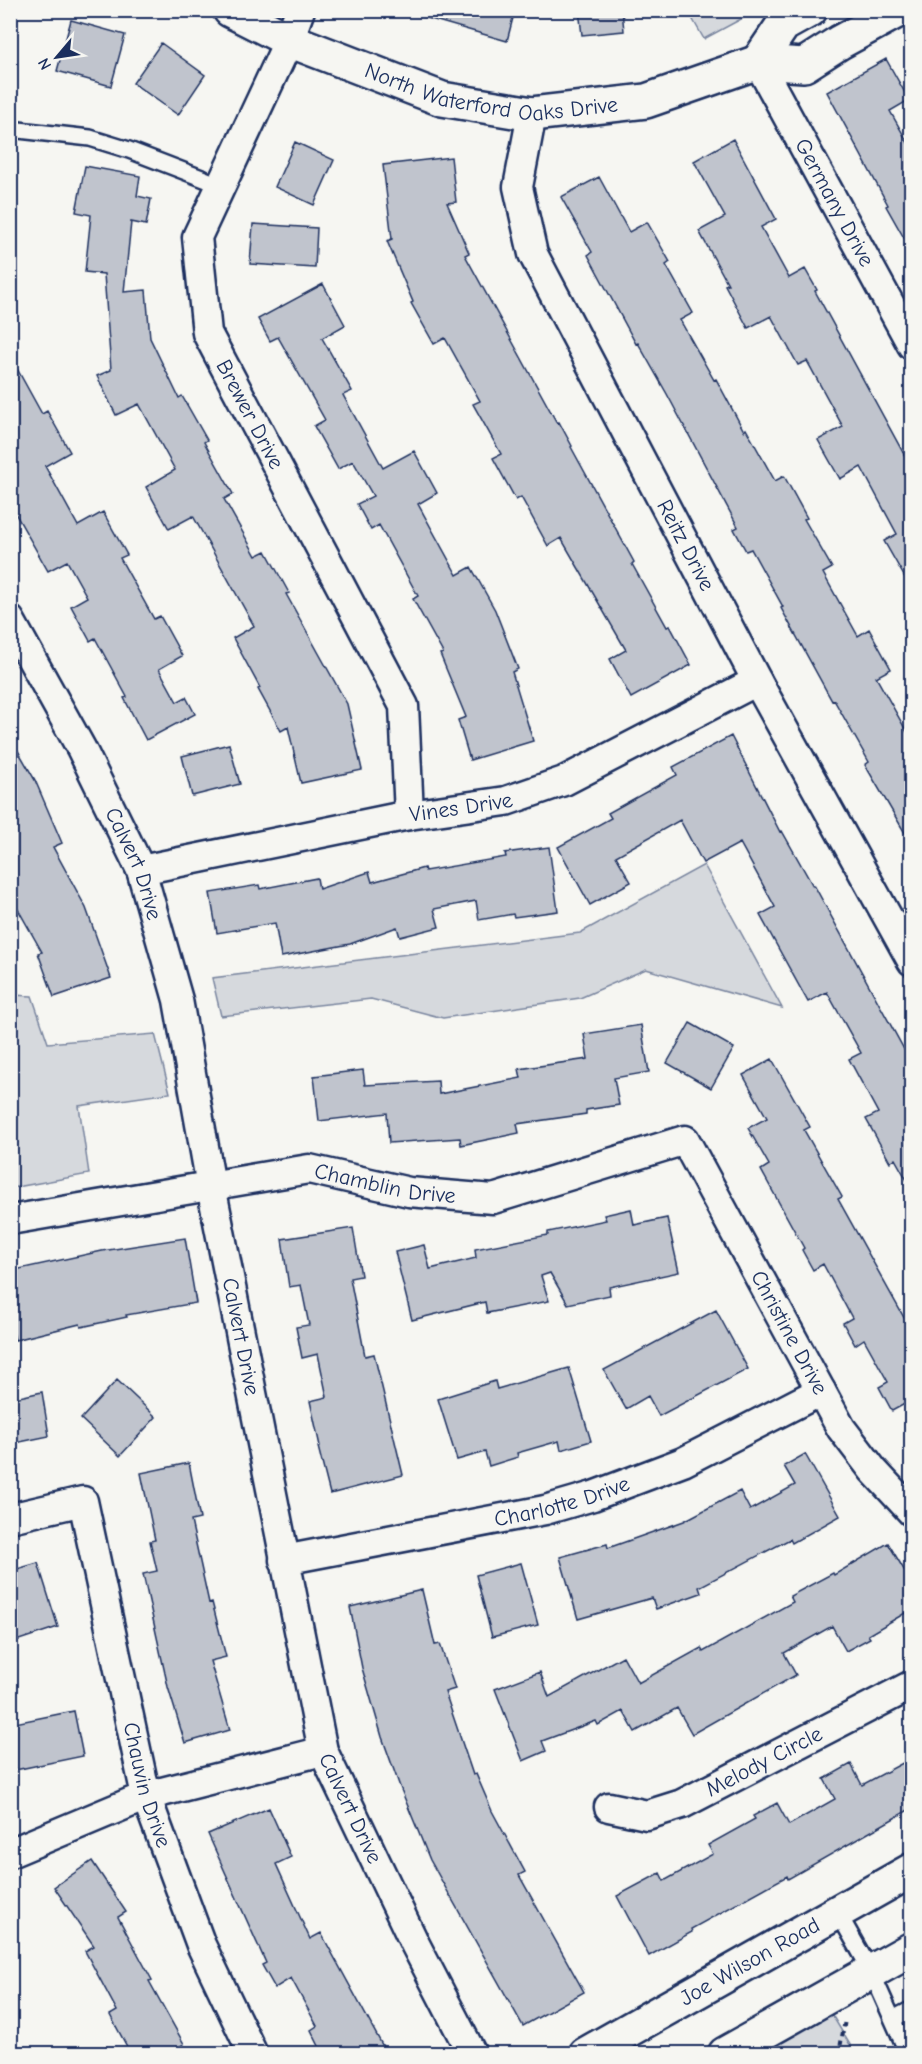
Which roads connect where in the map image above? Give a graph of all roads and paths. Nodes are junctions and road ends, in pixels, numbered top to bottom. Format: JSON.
{"nodes":[{"id":1,"x":230,"y":10,"type":"edge"},
{"id":2,"x":810,"y":10,"type":"edge"},
{"id":3,"x":899,"y":10,"type":"edge"},
{"id":4,"x":295,"y":25,"type":"edge"},
{"id":5,"x":758,"y":62,"type":"junction"},
{"id":6,"x":532,"y":114,"type":"junction"},
{"id":7,"x":10,"y":129,"type":"edge"},
{"id":8,"x":220,"y":185,"type":"junction"},
{"id":9,"x":912,"y":345,"type":"edge"},
{"id":10,"x":10,"y":620,"type":"edge"},
{"id":11,"x":757,"y":681,"type":"junction"},
{"id":12,"x":409,"y":815,"type":"junction"},
{"id":13,"x":141,"y":870,"type":"junction"},
{"id":14,"x":912,"y":961,"type":"edge"},
{"id":15,"x":685,"y":1140,"type":"joint"},
{"id":16,"x":211,"y":1186,"type":"junction"},
{"id":17,"x":10,"y":1220,"type":"edge"},
{"id":18,"x":821,"y":1391,"type":"junction"},
{"id":19,"x":912,"y":1512,"type":"edge"},
{"id":20,"x":10,"y":1518,"type":"edge"},
{"id":21,"x":284,"y":1560,"type":"junction"},
{"id":22,"x":912,"y":1684,"type":"edge"},
{"id":23,"x":323,"y":1751,"type":"junction"},
{"id":24,"x":146,"y":1796,"type":"junction"},
{"id":25,"x":609,"y":1808,"type":"dead end"},
{"id":26,"x":10,"y":1853,"type":"edge"},
{"id":27,"x":912,"y":1870,"type":"edge"},
{"id":28,"x":837,"y":1911,"type":"junction"},
{"id":29,"x":912,"y":1949,"type":"edge"},
{"id":30,"x":871,"y":1971,"type":"junction"},
{"id":31,"x":912,"y":2009,"type":"edge"},
{"id":32,"x":845,"y":2016,"type":"dead end"},
{"id":33,"x":892,"y":2019,"type":"junction"},
{"id":34,"x":252,"y":2054,"type":"edge"},
{"id":35,"x":472,"y":2054,"type":"edge"},
{"id":36,"x":586,"y":2054,"type":"edge"},
{"id":37,"x":725,"y":2054,"type":"edge"},
{"id":38,"x":839,"y":2054,"type":"edge"},
{"id":39,"x":908,"y":2054,"type":"edge"}],
"edges":[{"from":1,"to":4,"type":"street","name":"North Waterford Oaks Drive"},
{"from":2,"to":5,"type":"street"},
{"from":3,"to":5,"type":"street","name":"North Waterford Oaks Drive"},
{"from":4,"to":6,"type":"street","name":"North Waterford Oaks Drive"},
{"from":4,"to":8,"type":"street","name":"Brewer Drive"},
{"from":5,"to":6,"type":"street","name":"North Waterford Oaks Drive"},
{"from":5,"to":9,"type":"street","name":"Germany Drive"},
{"from":6,"to":11,"type":"street","name":"Reitz Drive"},
{"from":7,"to":8,"type":"lane"},
{"from":8,"to":12,"type":"street","name":"Brewer Drive"},
{"from":10,"to":13,"type":"street","name":"Calvert Drive"},
{"from":11,"to":12,"type":"street","name":"Vines Drive"},
{"from":11,"to":14,"type":"street","name":"Reitz Drive"},
{"from":12,"to":13,"type":"street","name":"Vines Drive"},
{"from":13,"to":16,"type":"street","name":"Calvert Drive"},
{"from":15,"to":16,"type":"street","name":"Chamblin Drive"},
{"from":15,"to":18,"type":"street","name":"Christine Drive"},
{"from":16,"to":17,"type":"street","name":"Chamblin Drive"},
{"from":16,"to":21,"type":"street","name":"Calvert Drive"},
{"from":18,"to":19,"type":"street","name":"Christine Drive"},
{"from":18,"to":21,"type":"street","name":"Charlotte Drive"},
{"from":20,"to":24,"type":"street","name":"Chauvin Drive"},
{"from":21,"to":23,"type":"street","name":"Calvert Drive"},
{"from":22,"to":25,"type":"street","name":"Melody Circle"},
{"from":23,"to":24,"type":"street"},
{"from":23,"to":35,"type":"street","name":"Calvert Drive"},
{"from":24,"to":26,"type":"street"},
{"from":24,"to":34,"type":"street","name":"Chauvin Drive"},
{"from":27,"to":28,"type":"street","name":"Joe Wilson Road"},
{"from":28,"to":30,"type":"lane"},
{"from":28,"to":36,"type":"street","name":"Joe Wilson Road"},
{"from":29,"to":30,"type":"street"},
{"from":30,"to":33,"type":"lane"},
{"from":30,"to":37,"type":"street"},
{"from":31,"to":33,"type":"lane"},
{"from":32,"to":38,"type":"path"},
{"from":33,"to":39,"type":"lane"}]}
